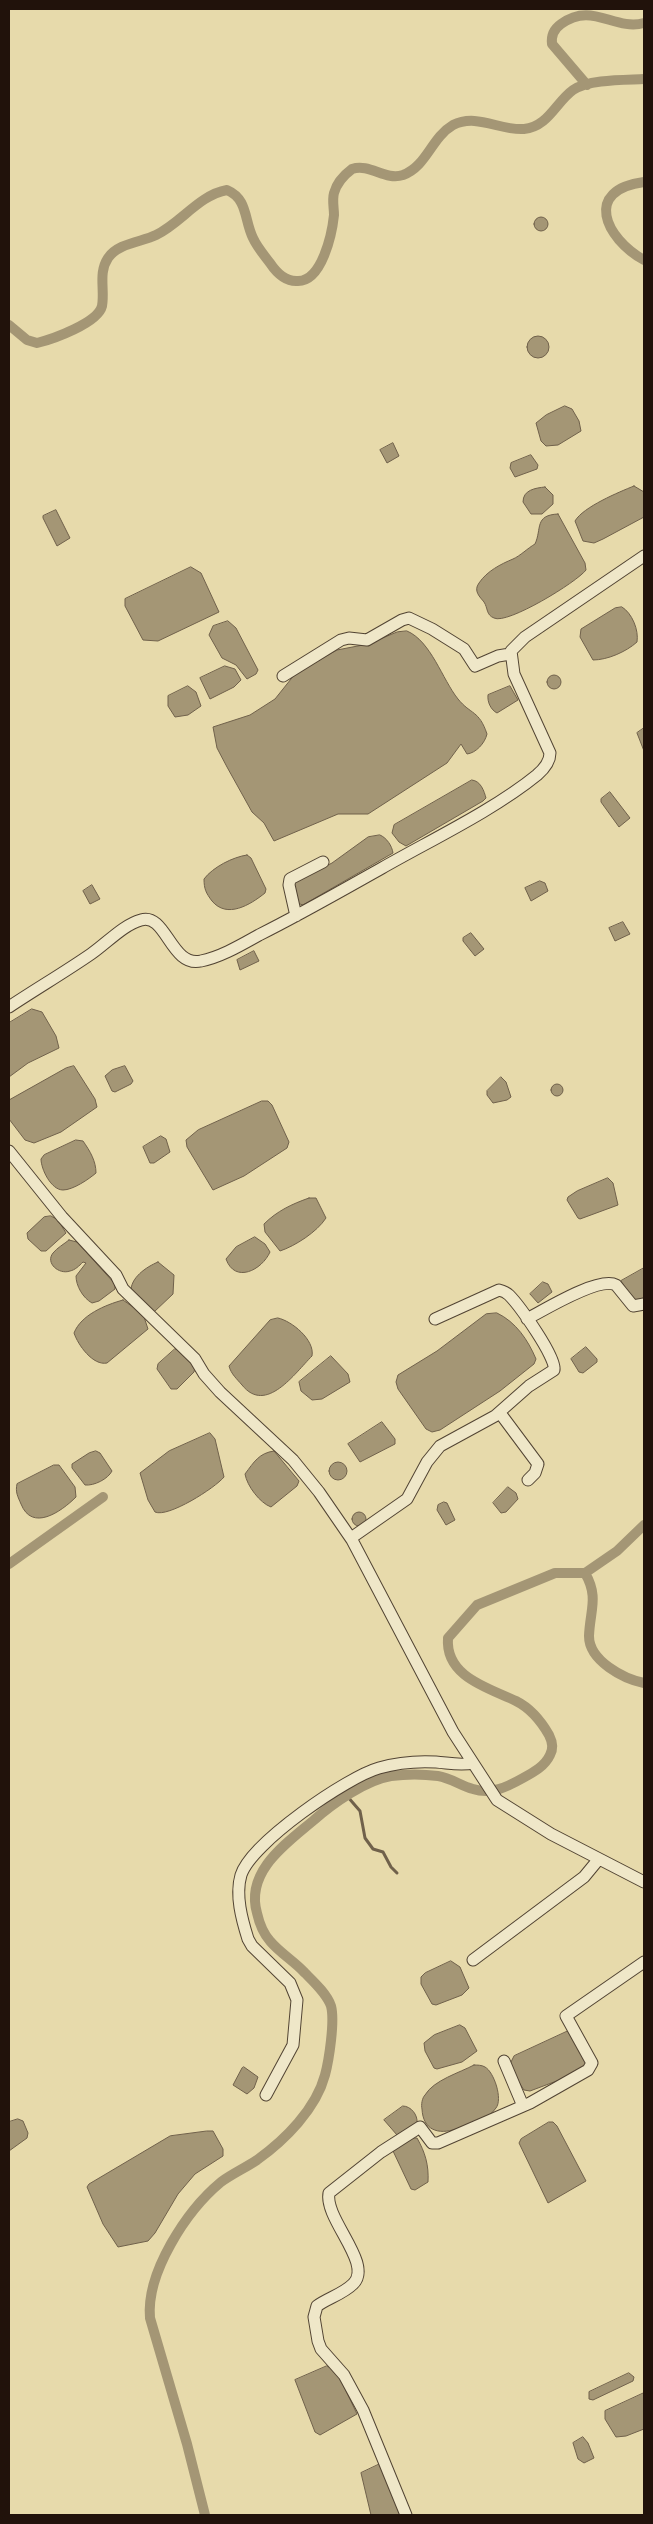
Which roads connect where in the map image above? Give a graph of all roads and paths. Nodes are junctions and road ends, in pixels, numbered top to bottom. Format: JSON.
{"nodes":[{"id":1,"x":644,"y":556,"type":"edge"},
{"id":2,"x":510,"y":654,"type":"junction"},
{"id":3,"x":283,"y":676,"type":"dead end"},
{"id":4,"x":323,"y":862,"type":"dead end"},
{"id":5,"x":296,"y":916,"type":"junction"},
{"id":6,"x":9,"y":1007,"type":"edge"},
{"id":7,"x":9,"y":1151,"type":"edge"},
{"id":8,"x":644,"y":1304,"type":"edge"},
{"id":9,"x":435,"y":1318,"type":"dead end"},
{"id":10,"x":527,"y":1319,"type":"junction"},
{"id":11,"x":500,"y":1413,"type":"junction"},
{"id":12,"x":528,"y":1480,"type":"dead end"},
{"id":13,"x":351,"y":1538,"type":"junction"},
{"id":14,"x":477,"y":1768,"type":"junction"},
{"id":15,"x":598,"y":1860,"type":"junction"},
{"id":16,"x":643,"y":1878,"type":"edge"},
{"id":17,"x":472,"y":1960,"type":"dead end"},
{"id":18,"x":644,"y":1962,"type":"edge"},
{"id":19,"x":504,"y":2060,"type":"dead end"},
{"id":20,"x":266,"y":2095,"type":"dead end"},
{"id":21,"x":523,"y":2106,"type":"junction"},
{"id":22,"x":406,"y":2515,"type":"edge"}],
"edges":[{"from":1,"to":2,"type":"street"},
{"from":2,"to":3,"type":"street"},
{"from":2,"to":5,"type":"street"},
{"from":4,"to":5,"type":"street"},
{"from":5,"to":6,"type":"street"},
{"from":7,"to":13,"type":"street"},
{"from":8,"to":10,"type":"street"},
{"from":9,"to":10,"type":"street"},
{"from":10,"to":11,"type":"street"},
{"from":11,"to":12,"type":"street"},
{"from":11,"to":13,"type":"street"},
{"from":13,"to":14,"type":"street"},
{"from":14,"to":15,"type":"street"},
{"from":14,"to":20,"type":"street"},
{"from":15,"to":16,"type":"street"},
{"from":15,"to":17,"type":"street"},
{"from":18,"to":21,"type":"street"},
{"from":19,"to":21,"type":"street"},
{"from":21,"to":22,"type":"street"}]}
